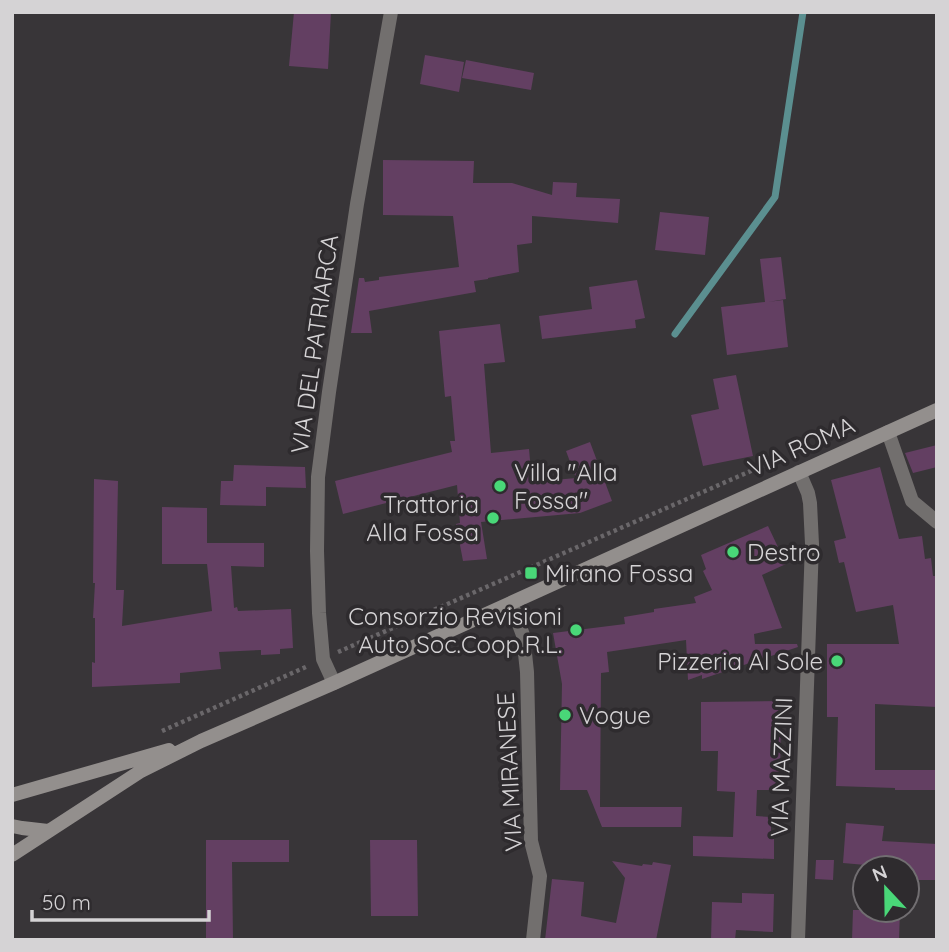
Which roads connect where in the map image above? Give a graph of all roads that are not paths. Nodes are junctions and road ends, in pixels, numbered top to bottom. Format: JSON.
{"nodes":[{"id":1,"x":391,"y":12,"type":"edge"},
{"id":2,"x":937,"y":410,"type":"edge"},
{"id":3,"x":888,"y":432,"type":"junction"},
{"id":4,"x":799,"y":472,"type":"junction"},
{"id":5,"x":937,"y":522,"type":"edge"},
{"id":6,"x":511,"y":603,"type":"junction"},
{"id":7,"x":334,"y":683,"type":"junction"},
{"id":8,"x":201,"y":741,"type":"junction"},
{"id":9,"x":12,"y":795,"type":"edge"},
{"id":10,"x":12,"y":826,"type":"edge"},
{"id":11,"x":48,"y":831,"type":"junction"},
{"id":12,"x":12,"y":855,"type":"edge"},
{"id":13,"x":533,"y":940,"type":"edge"},
{"id":14,"x":799,"y":940,"type":"edge"}],
"edges":[{"from":1,"to":7,"type":"street","name":"VIA DEL PATRIARCA"},
{"from":2,"to":3,"type":"main road","name":"VIA ROMA"},
{"from":3,"to":4,"type":"main road","name":"VIA ROMA"},
{"from":3,"to":5,"type":"street"},
{"from":4,"to":6,"type":"main road","name":"VIA ROMA"},
{"from":4,"to":14,"type":"street","name":"VIA MAZZINI"},
{"from":6,"to":7,"type":"main road"},
{"from":6,"to":13,"type":"street","name":"VIA MIRANESE"},
{"from":7,"to":8,"type":"main road"},
{"from":8,"to":9,"type":"main road"},
{"from":8,"to":11,"type":"main road"},
{"from":10,"to":11,"type":"main road"},
{"from":11,"to":12,"type":"main road"}]}
